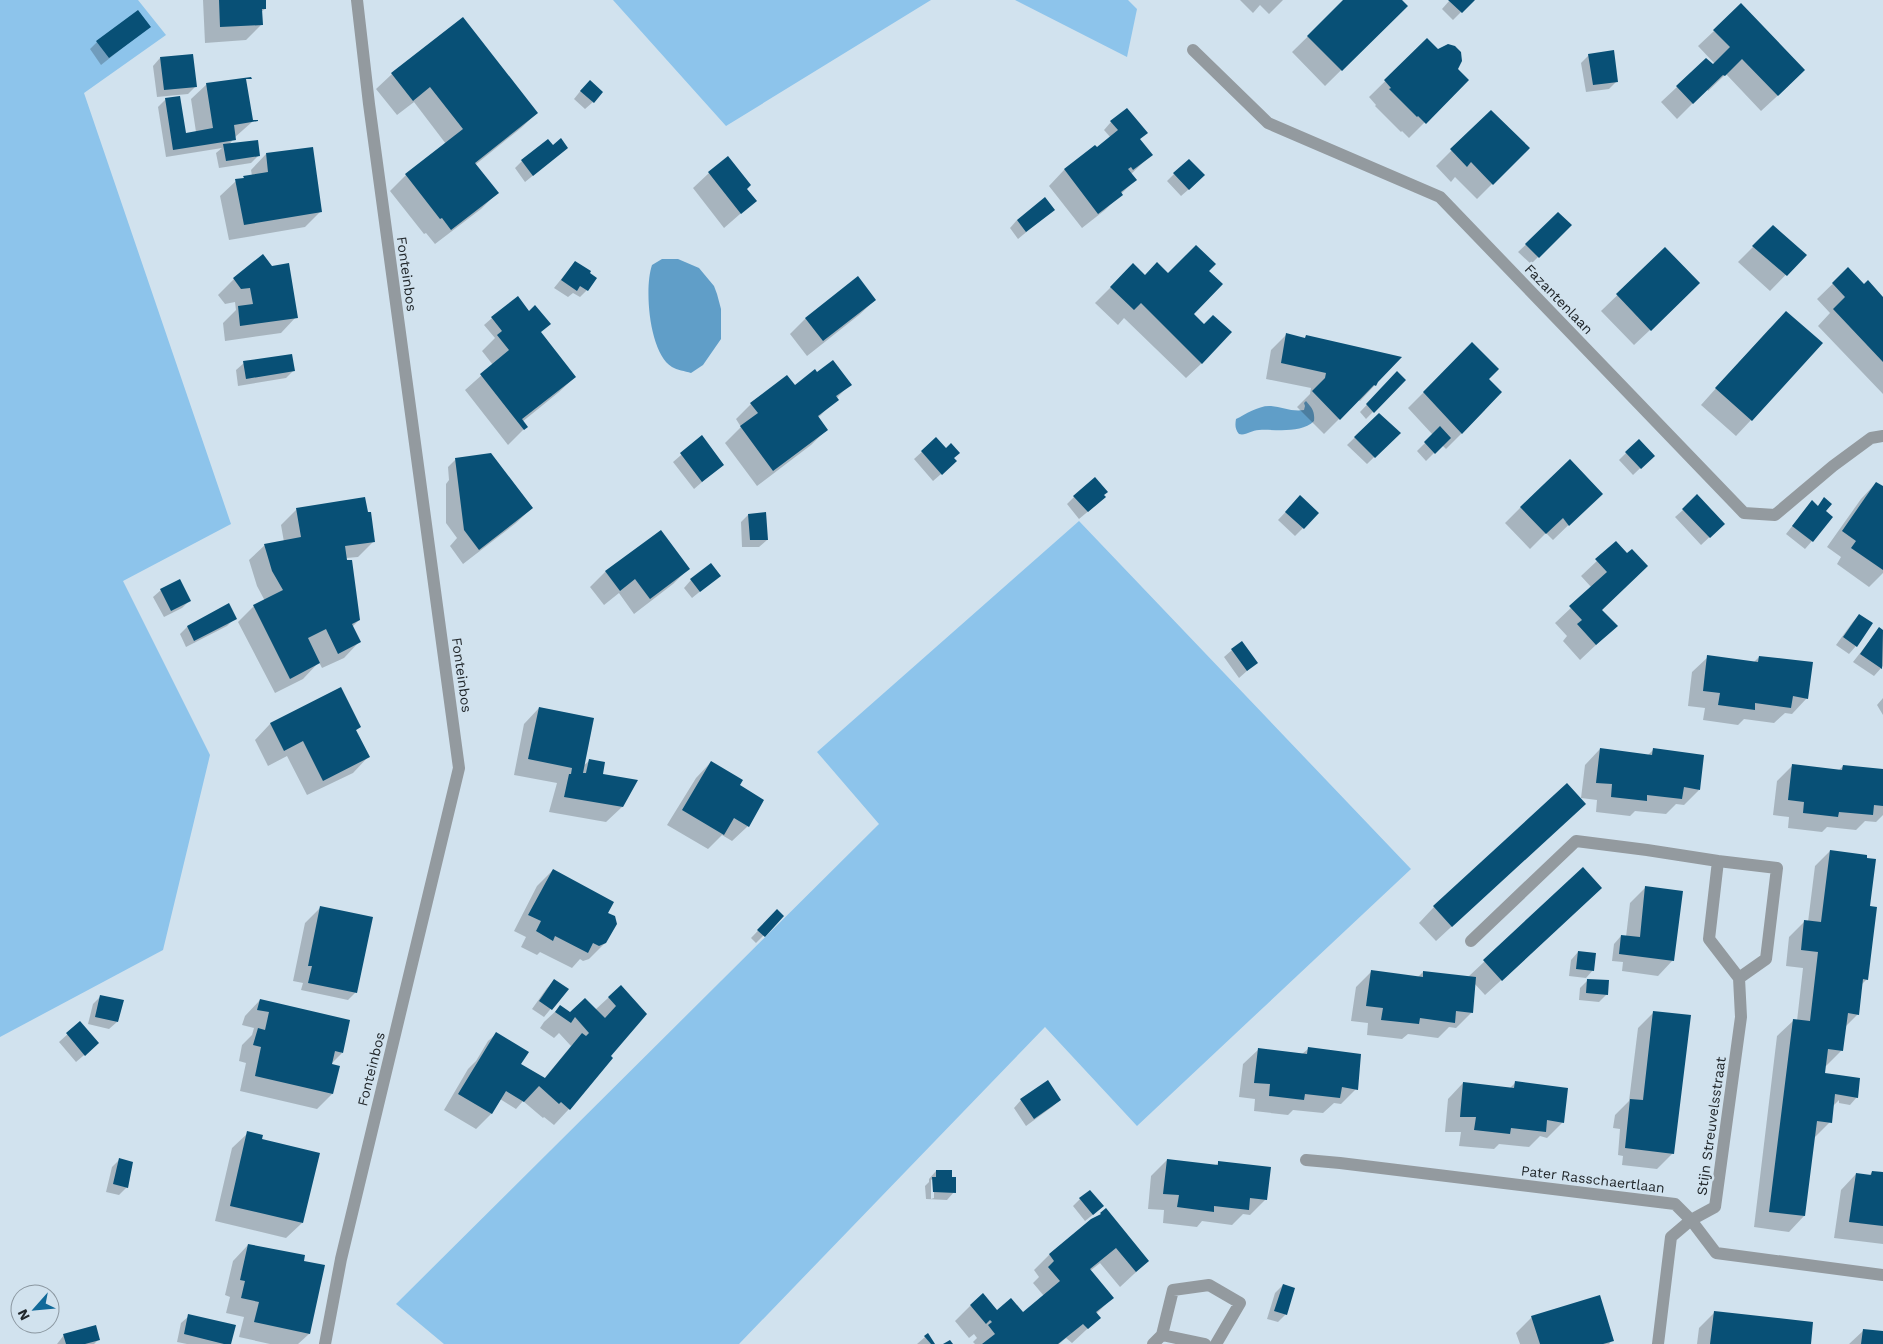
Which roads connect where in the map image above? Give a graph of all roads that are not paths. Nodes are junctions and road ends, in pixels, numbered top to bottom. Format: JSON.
{"nodes":[{"id":1,"x":357,"y":0,"type":"edge"},
{"id":2,"x":1193,"y":50,"type":"dead end"},
{"id":3,"x":1883,"y":436,"type":"edge"},
{"id":4,"x":1718,"y":861,"type":"junction"},
{"id":5,"x":1471,"y":941,"type":"dead end"},
{"id":6,"x":1739,"y":978,"type":"junction"},
{"id":7,"x":1306,"y":1160,"type":"dead end"},
{"id":8,"x":1691,"y":1220,"type":"junction"},
{"id":9,"x":1883,"y":1274,"type":"edge"},
{"id":10,"x":1158,"y":1339,"type":"edge"},
{"id":11,"x":325,"y":1344,"type":"edge"},
{"id":12,"x":1205,"y":1344,"type":"edge"},
{"id":13,"x":1216,"y":1344,"type":"edge"},
{"id":14,"x":1658,"y":1344,"type":"edge"}],
"edges":[{"from":1,"to":11,"type":"street","name":"Fonteinbos"},
{"from":2,"to":3,"type":"street","name":"Fazantenlaan"},
{"from":4,"to":5,"type":"street"},
{"from":4,"to":6,"type":"street"},
{"from":4,"to":6,"type":"street"},
{"from":6,"to":8,"type":"street","name":"Stijn Streuvelsstraat"},
{"from":7,"to":8,"type":"street","name":"Pater Rasschaertlaan"},
{"from":8,"to":9,"type":"street","name":"Pater Rasschaertlaan"},
{"from":8,"to":14,"type":"street","name":"Stijn Streuvelsstraat"},
{"from":10,"to":12,"type":"street"},
{"from":10,"to":13,"type":"street"}]}
